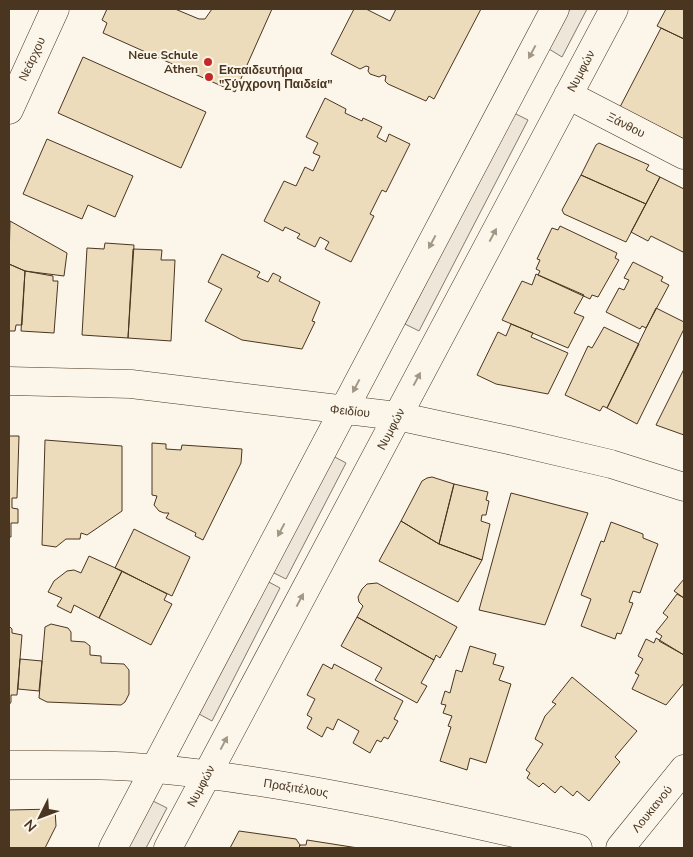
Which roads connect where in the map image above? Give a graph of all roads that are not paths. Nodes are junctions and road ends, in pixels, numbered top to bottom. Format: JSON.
{"nodes":[{"id":1,"x":55,"y":9,"type":"edge"},
{"id":2,"x":555,"y":9,"type":"edge"},
{"id":3,"x":614,"y":9,"type":"edge"},
{"id":4,"x":568,"y":95,"type":"junction"},
{"id":5,"x":9,"y":110,"type":"edge"},
{"id":6,"x":684,"y":155,"type":"edge"},
{"id":7,"x":9,"y":381,"type":"edge"},
{"id":8,"x":343,"y":411,"type":"junction"},
{"id":9,"x":397,"y":416,"type":"junction"},
{"id":10,"x":684,"y":487,"type":"edge"},
{"id":11,"x":9,"y":765,"type":"edge"},
{"id":12,"x":155,"y":769,"type":"junction"},
{"id":13,"x":684,"y":770,"type":"edge"},
{"id":14,"x":207,"y":774,"type":"junction"},
{"id":15,"x":113,"y":848,"type":"edge"},
{"id":16,"x":168,"y":848,"type":"edge"},
{"id":17,"x":578,"y":848,"type":"edge"},
{"id":18,"x":620,"y":848,"type":"edge"}],
"edges":[{"from":1,"to":5,"type":"street","name":"Νεάρχου"},
{"from":2,"to":8,"type":"street","one_way":true},
{"from":3,"to":4,"type":"street","name":"Νυμφών"},
{"from":4,"to":6,"type":"street","name":"Ξάνθου"},
{"from":9,"to":4,"type":"street","name":"Νυμφών","one_way":true},
{"from":7,"to":8,"type":"street","name":"Φειδίου"},
{"from":8,"to":9,"type":"street","name":"Φειδίου"},
{"from":8,"to":12,"type":"street","one_way":true},
{"from":9,"to":10,"type":"street","name":"Φειδίου"},
{"from":14,"to":9,"type":"street","name":"Νυμφών","one_way":true},
{"from":11,"to":12,"type":"street","name":"Πραξιτέλους"},
{"from":12,"to":14,"type":"street","name":"Πραξιτέλους"},
{"from":12,"to":15,"type":"street"},
{"from":13,"to":18,"type":"street","name":"Λουκιανού"},
{"from":14,"to":16,"type":"street","name":"Νυμφών"},
{"from":14,"to":17,"type":"street","name":"Πραξιτέλους"}]}
